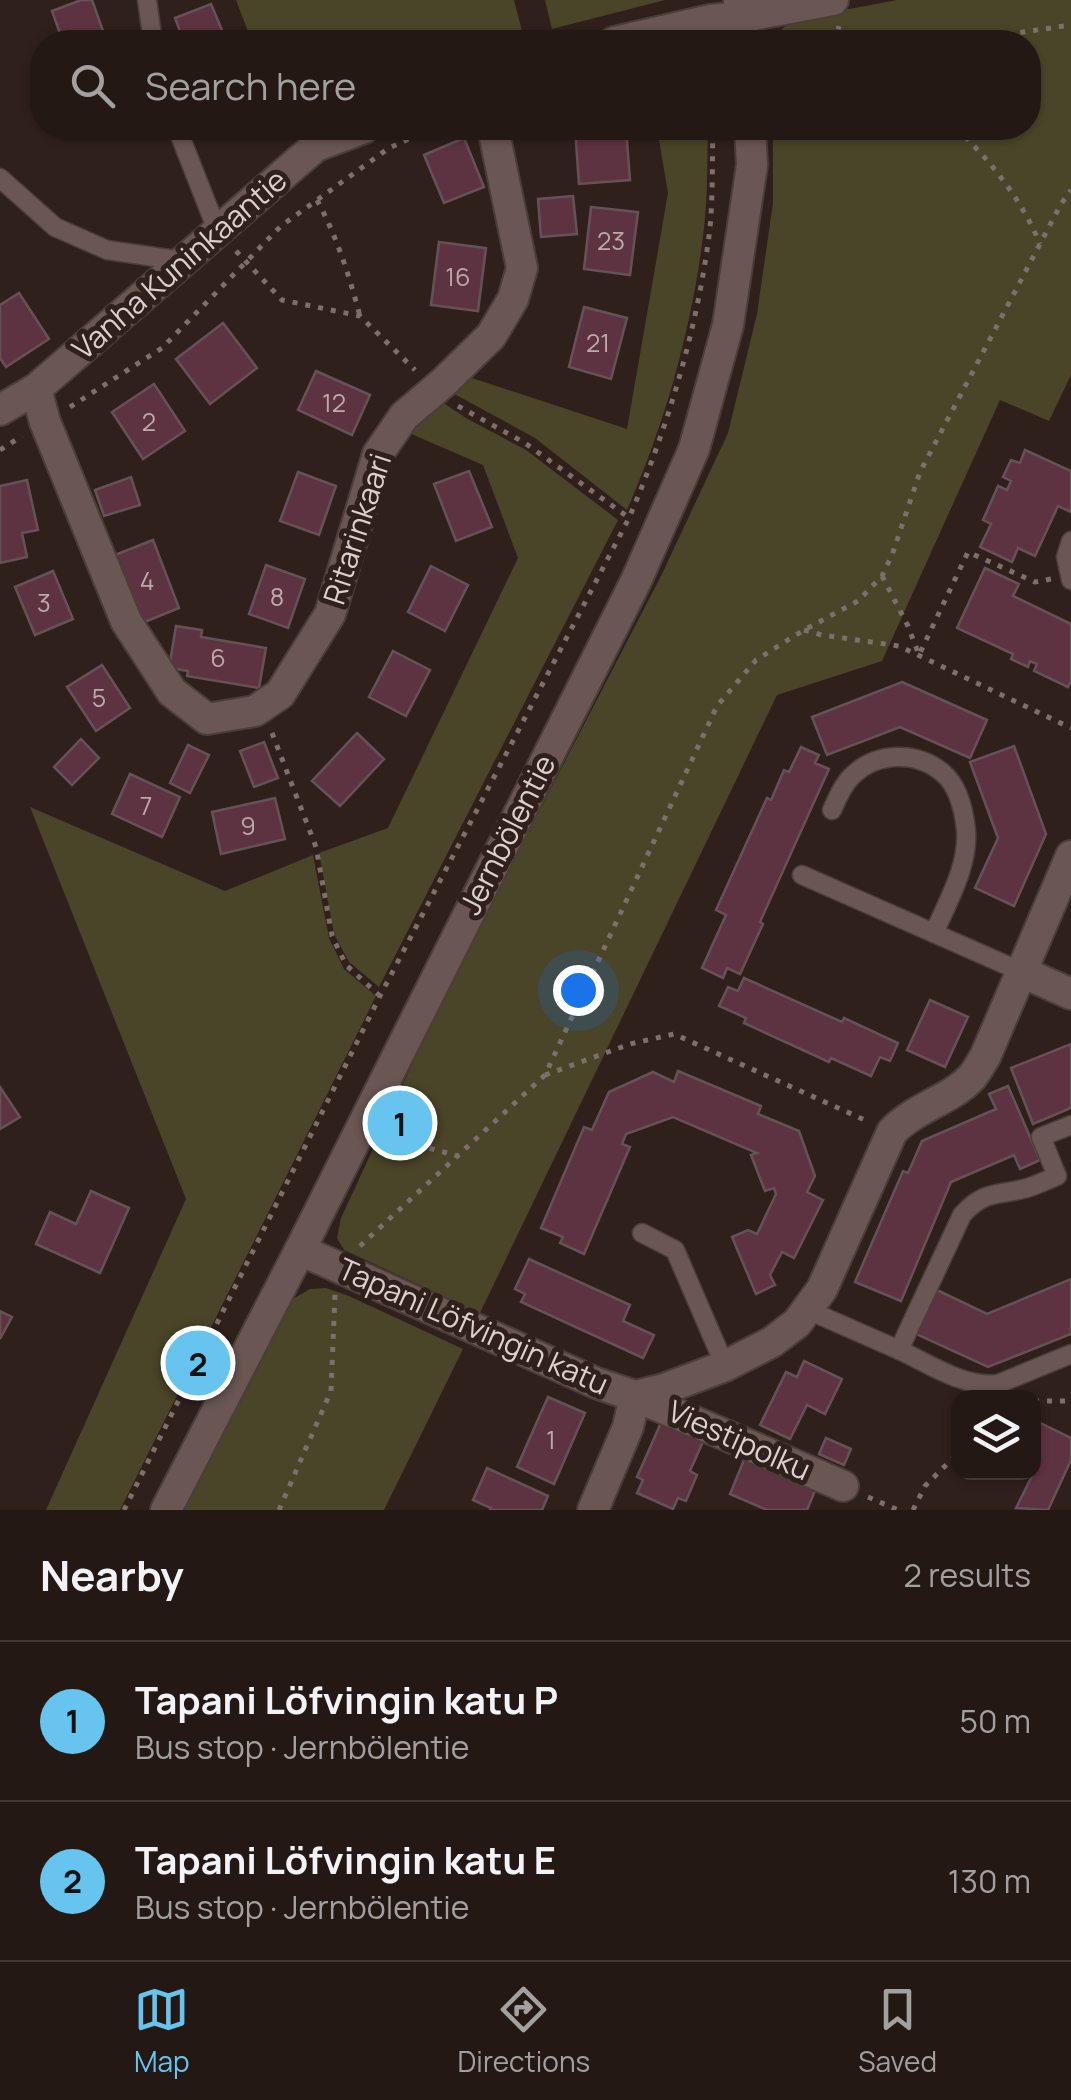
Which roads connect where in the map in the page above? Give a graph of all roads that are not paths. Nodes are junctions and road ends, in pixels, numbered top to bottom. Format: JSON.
{"nodes":[{"id":1,"x":147,"y":0,"type":"edge"},
{"id":2,"x":834,"y":0,"type":"edge"},
{"id":3,"x":741,"y":20,"type":"edge"},
{"id":4,"x":151,"y":30,"type":"edge"},
{"id":5,"x":666,"y":30,"type":"edge"},
{"id":6,"x":181,"y":140,"type":"edge"},
{"id":7,"x":332,"y":140,"type":"edge"},
{"id":8,"x":495,"y":140,"type":"edge"},
{"id":9,"x":751,"y":140,"type":"edge"},
{"id":10,"x":0,"y":178,"type":"edge"},
{"id":11,"x":217,"y":230,"type":"junction"},
{"id":12,"x":183,"y":261,"type":"junction"},
{"id":13,"x":36,"y":389,"type":"junction"},
{"id":14,"x":0,"y":410,"type":"edge"},
{"id":15,"x":1071,"y":541,"type":"edge"},
{"id":16,"x":1070,"y":578,"type":"edge"},
{"id":17,"x":832,"y":810,"type":"dead end"},
{"id":18,"x":1071,"y":856,"type":"edge"},
{"id":19,"x":802,"y":875,"type":"dead end"},
{"id":20,"x":934,"y":933,"type":"junction"},
{"id":21,"x":1022,"y":972,"type":"junction"},
{"id":22,"x":1071,"y":994,"type":"edge"},
{"id":23,"x":1071,"y":1125,"type":"edge"},
{"id":24,"x":642,"y":1232,"type":"dead end"},
{"id":25,"x":300,"y":1250,"type":"junction"},
{"id":26,"x":808,"y":1310,"type":"junction"},
{"id":27,"x":900,"y":1350,"type":"junction"},
{"id":28,"x":1071,"y":1354,"type":"edge"},
{"id":29,"x":725,"y":1366,"type":"junction"},
{"id":30,"x":635,"y":1396,"type":"junction"},
{"id":31,"x":843,"y":1486,"type":"dead end"},
{"id":32,"x":166,"y":1510,"type":"edge"},
{"id":33,"x":593,"y":1510,"type":"edge"}],
"edges":[{"from":1,"to":4,"type":"lane"},
{"from":2,"to":3,"type":"street"},
{"from":3,"to":5,"type":"street"},
{"from":6,"to":11,"type":"lane"},
{"from":7,"to":11,"type":"street","name":"Vanha Kuninkaantie"},
{"from":8,"to":13,"type":"street","name":"Ritarinkaari"},
{"from":9,"to":25,"type":"street","name":"Jernbölentie"},
{"from":10,"to":12,"type":"lane"},
{"from":11,"to":12,"type":"street","name":"Vanha Kuninkaantie"},
{"from":12,"to":13,"type":"street","name":"Vanha Kuninkaantie"},
{"from":13,"to":14,"type":"street","name":"Vanha Kuninkaantie"},
{"from":15,"to":16,"type":"lane"},
{"from":17,"to":20,"type":"lane"},
{"from":18,"to":21,"type":"street","name":"Tapani Löfvingin katu"},
{"from":19,"to":20,"type":"lane"},
{"from":20,"to":21,"type":"lane"},
{"from":21,"to":22,"type":"street"},
{"from":21,"to":26,"type":"street","name":"Tapani Löfvingin katu"},
{"from":23,"to":27,"type":"lane"},
{"from":24,"to":29,"type":"lane"},
{"from":25,"to":30,"type":"street","name":"Tapani Löfvingin katu"},
{"from":25,"to":32,"type":"street","name":"Jernbölentie"},
{"from":26,"to":27,"type":"lane"},
{"from":26,"to":29,"type":"street","name":"Tapani Löfvingin katu"},
{"from":27,"to":28,"type":"lane"},
{"from":29,"to":30,"type":"street","name":"Tapani Löfvingin katu"},
{"from":30,"to":31,"type":"street","name":"Viestipolku"},
{"from":30,"to":33,"type":"street"}]}
